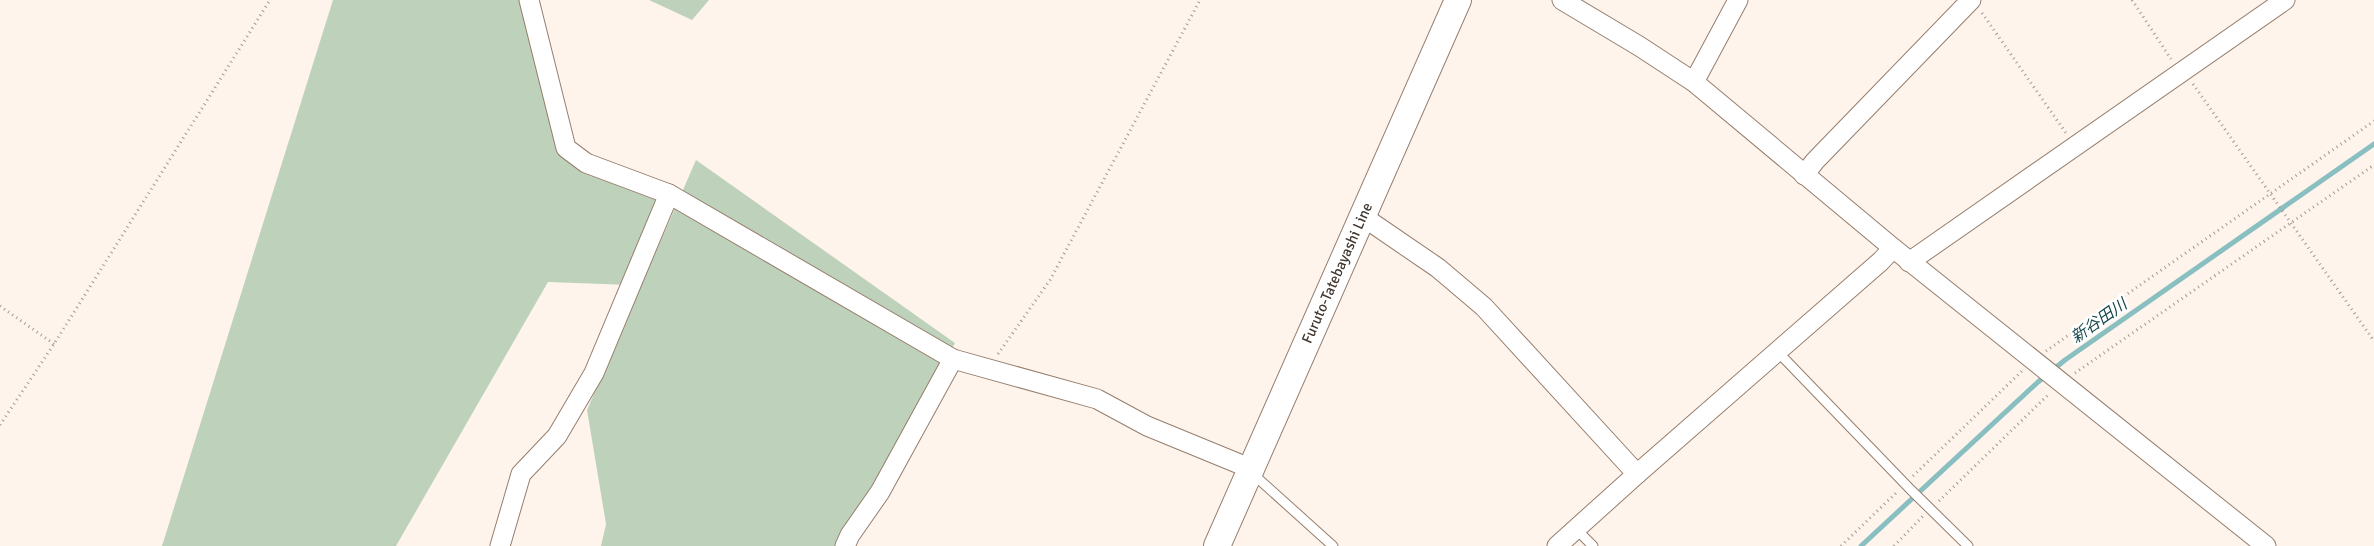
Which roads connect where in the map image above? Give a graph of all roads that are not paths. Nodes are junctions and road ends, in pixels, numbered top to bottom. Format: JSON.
{"nodes":[{"id":1,"x":529,"y":0,"type":"edge"},
{"id":2,"x":1458,"y":0,"type":"edge"},
{"id":3,"x":1562,"y":0,"type":"edge"},
{"id":4,"x":1738,"y":0,"type":"edge"},
{"id":5,"x":2285,"y":0,"type":"edge"},
{"id":6,"x":1975,"y":4,"type":"edge"},
{"id":7,"x":1694,"y":82,"type":"junction"},
{"id":8,"x":1804,"y":175,"type":"junction"},
{"id":9,"x":669,"y":194,"type":"junction"},
{"id":10,"x":1362,"y":216,"type":"junction"},
{"id":11,"x":1893,"y":248,"type":"junction"},
{"id":12,"x":1909,"y":262,"type":"junction"},
{"id":13,"x":1777,"y":351,"type":"junction"},
{"id":14,"x":953,"y":359,"type":"junction"},
{"id":15,"x":1251,"y":472,"type":"junction"},
{"id":16,"x":1637,"y":474,"type":"junction"},
{"id":17,"x":1576,"y":529,"type":"junction"},
{"id":18,"x":500,"y":546,"type":"edge"},
{"id":19,"x":845,"y":546,"type":"edge"},
{"id":20,"x":1217,"y":546,"type":"edge"},
{"id":21,"x":1333,"y":546,"type":"edge"},
{"id":22,"x":1557,"y":546,"type":"edge"},
{"id":23,"x":1593,"y":546,"type":"edge"},
{"id":24,"x":1968,"y":546,"type":"edge"},
{"id":25,"x":2266,"y":546,"type":"edge"}],
"edges":[{"from":1,"to":9,"type":"street"},
{"from":2,"to":10,"type":"main road","name":"Furuto-Tatebayashi Line"},
{"from":3,"to":7,"type":"street"},
{"from":4,"to":7,"type":"street"},
{"from":5,"to":12,"type":"street"},
{"from":6,"to":8,"type":"street"},
{"from":7,"to":8,"type":"street"},
{"from":8,"to":11,"type":"street"},
{"from":9,"to":14,"type":"street"},
{"from":9,"to":18,"type":"street"},
{"from":10,"to":15,"type":"main road","name":"Furuto-Tatebayashi Line"},
{"from":10,"to":16,"type":"street"},
{"from":11,"to":12,"type":"street"},
{"from":11,"to":13,"type":"street"},
{"from":12,"to":25,"type":"street"},
{"from":13,"to":16,"type":"street"},
{"from":13,"to":24,"type":"lane"},
{"from":14,"to":15,"type":"street"},
{"from":14,"to":19,"type":"street"},
{"from":15,"to":20,"type":"main road","name":"Furuto-Tatebayashi Line"},
{"from":15,"to":21,"type":"lane"},
{"from":16,"to":17,"type":"street"},
{"from":17,"to":22,"type":"street"},
{"from":17,"to":23,"type":"lane"}]}
